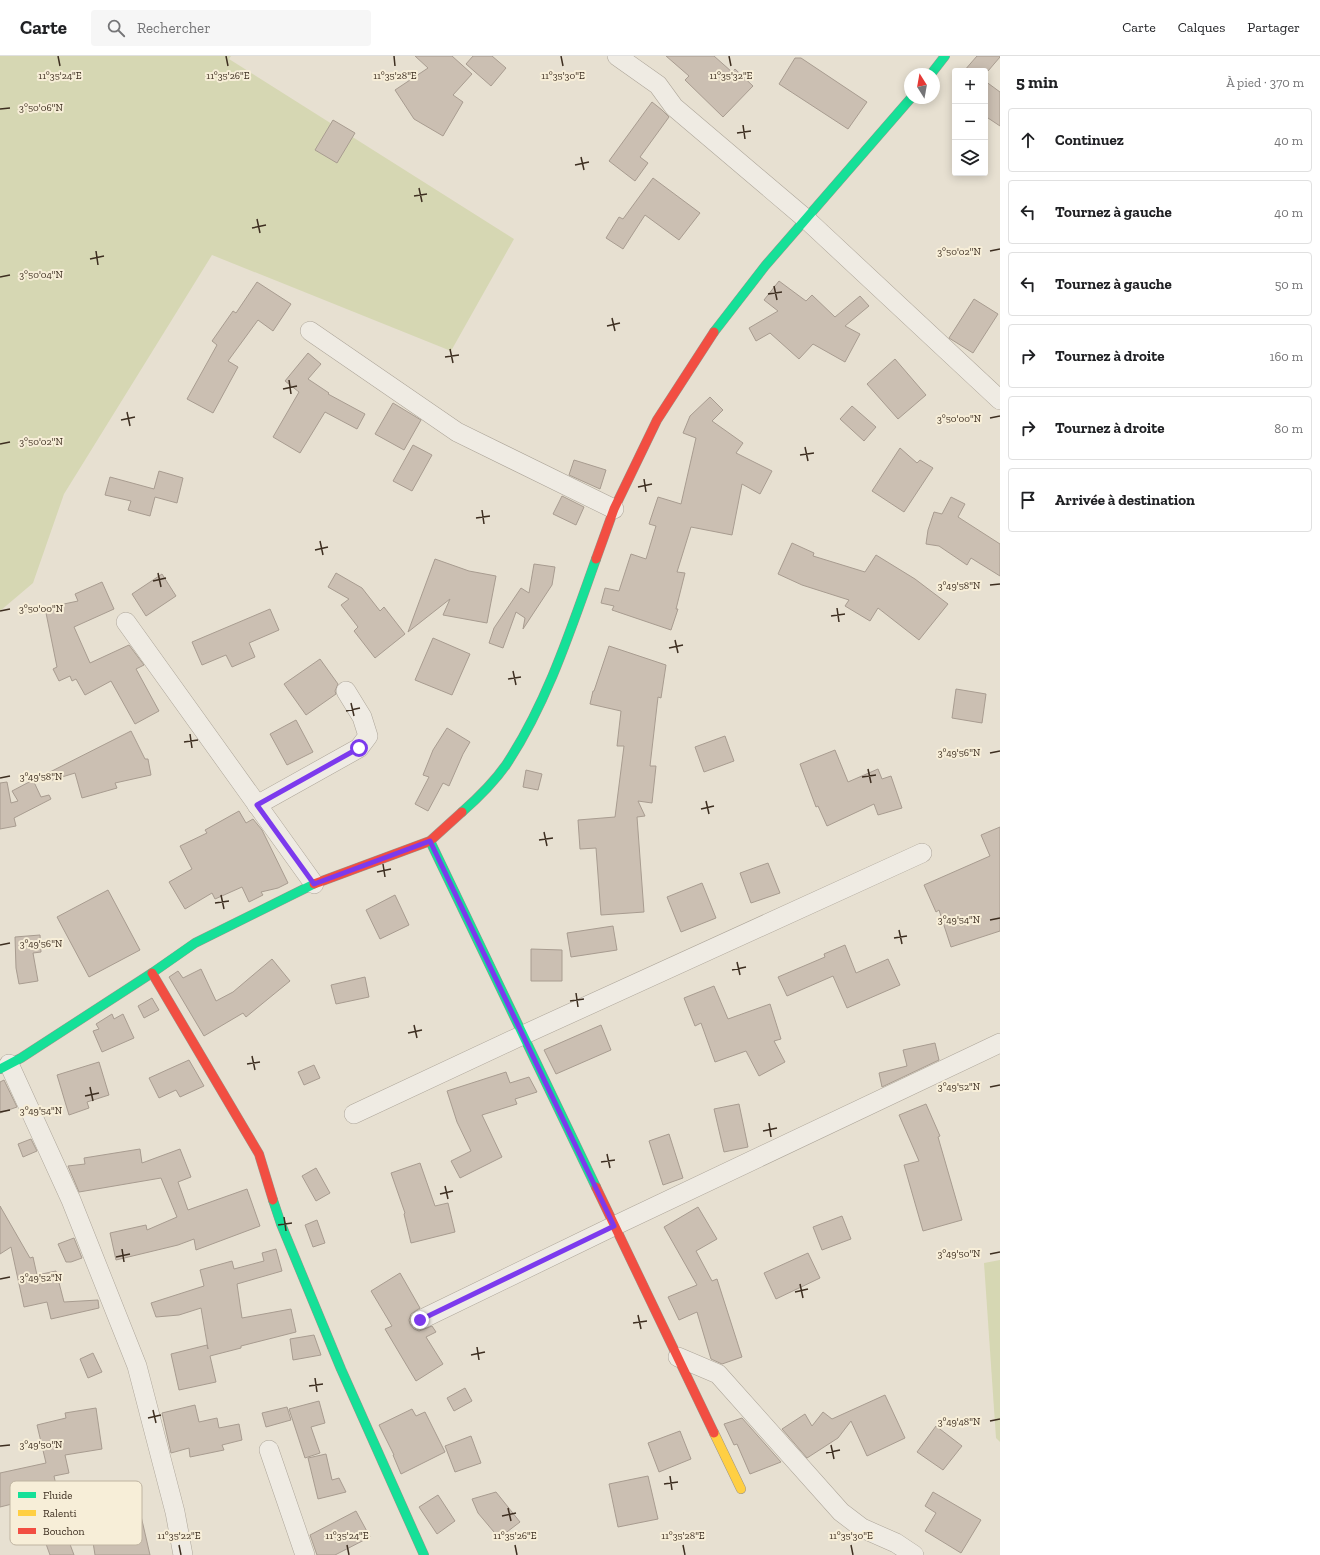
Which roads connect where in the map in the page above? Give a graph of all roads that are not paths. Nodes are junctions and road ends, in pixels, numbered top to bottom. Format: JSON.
{"nodes":[{"id":1,"x":617,"y":56,"type":"edge"},
{"id":2,"x":945,"y":56,"type":"edge"},
{"id":3,"x":936,"y":68,"type":"edge"},
{"id":4,"x":906,"y":104,"type":"edge"},
{"id":5,"x":806,"y":219,"type":"junction"},
{"id":6,"x":310,"y":331,"type":"dead end"},
{"id":7,"x":1000,"y":400,"type":"edge"},
{"id":8,"x":614,"y":509,"type":"junction"},
{"id":9,"x":126,"y":622,"type":"dead end"},
{"id":10,"x":346,"y":691,"type":"dead end"},
{"id":11,"x":257,"y":805,"type":"junction"},
{"id":12,"x":430,"y":841,"type":"junction"},
{"id":13,"x":922,"y":853,"type":"dead end"},
{"id":14,"x":314,"y":884,"type":"junction"},
{"id":15,"x":152,"y":973,"type":"junction"},
{"id":16,"x":523,"y":1035,"type":"junction"},
{"id":17,"x":1000,"y":1043,"type":"edge"},
{"id":18,"x":5,"y":1066,"type":"edge"},
{"id":19,"x":354,"y":1114,"type":"dead end"},
{"id":20,"x":614,"y":1226,"type":"junction"},
{"id":21,"x":420,"y":1320,"type":"dead end"},
{"id":22,"x":678,"y":1357,"type":"junction"},
{"id":23,"x":269,"y":1450,"type":"dead end"},
{"id":24,"x":741,"y":1489,"type":"dead end"},
{"id":25,"x":183,"y":1555,"type":"edge"},
{"id":26,"x":305,"y":1555,"type":"edge"},
{"id":27,"x":424,"y":1555,"type":"edge"},
{"id":28,"x":914,"y":1555,"type":"edge"}],
"edges":[{"from":1,"to":5,"type":"street"},
{"from":2,"to":3,"type":"street"},
{"from":4,"to":5,"type":"street"},
{"from":5,"to":7,"type":"street"},
{"from":5,"to":8,"type":"street"},
{"from":6,"to":8,"type":"street"},
{"from":8,"to":12,"type":"street"},
{"from":9,"to":11,"type":"street"},
{"from":10,"to":11,"type":"street"},
{"from":11,"to":14,"type":"street"},
{"from":12,"to":14,"type":"street"},
{"from":12,"to":16,"type":"street"},
{"from":13,"to":16,"type":"street"},
{"from":14,"to":15,"type":"street"},
{"from":15,"to":18,"type":"street"},
{"from":15,"to":27,"type":"street"},
{"from":16,"to":19,"type":"street"},
{"from":16,"to":20,"type":"street"},
{"from":17,"to":20,"type":"street"},
{"from":18,"to":25,"type":"street"},
{"from":20,"to":21,"type":"street"},
{"from":20,"to":22,"type":"street"},
{"from":22,"to":24,"type":"street"},
{"from":22,"to":28,"type":"street"},
{"from":23,"to":26,"type":"street"}]}
